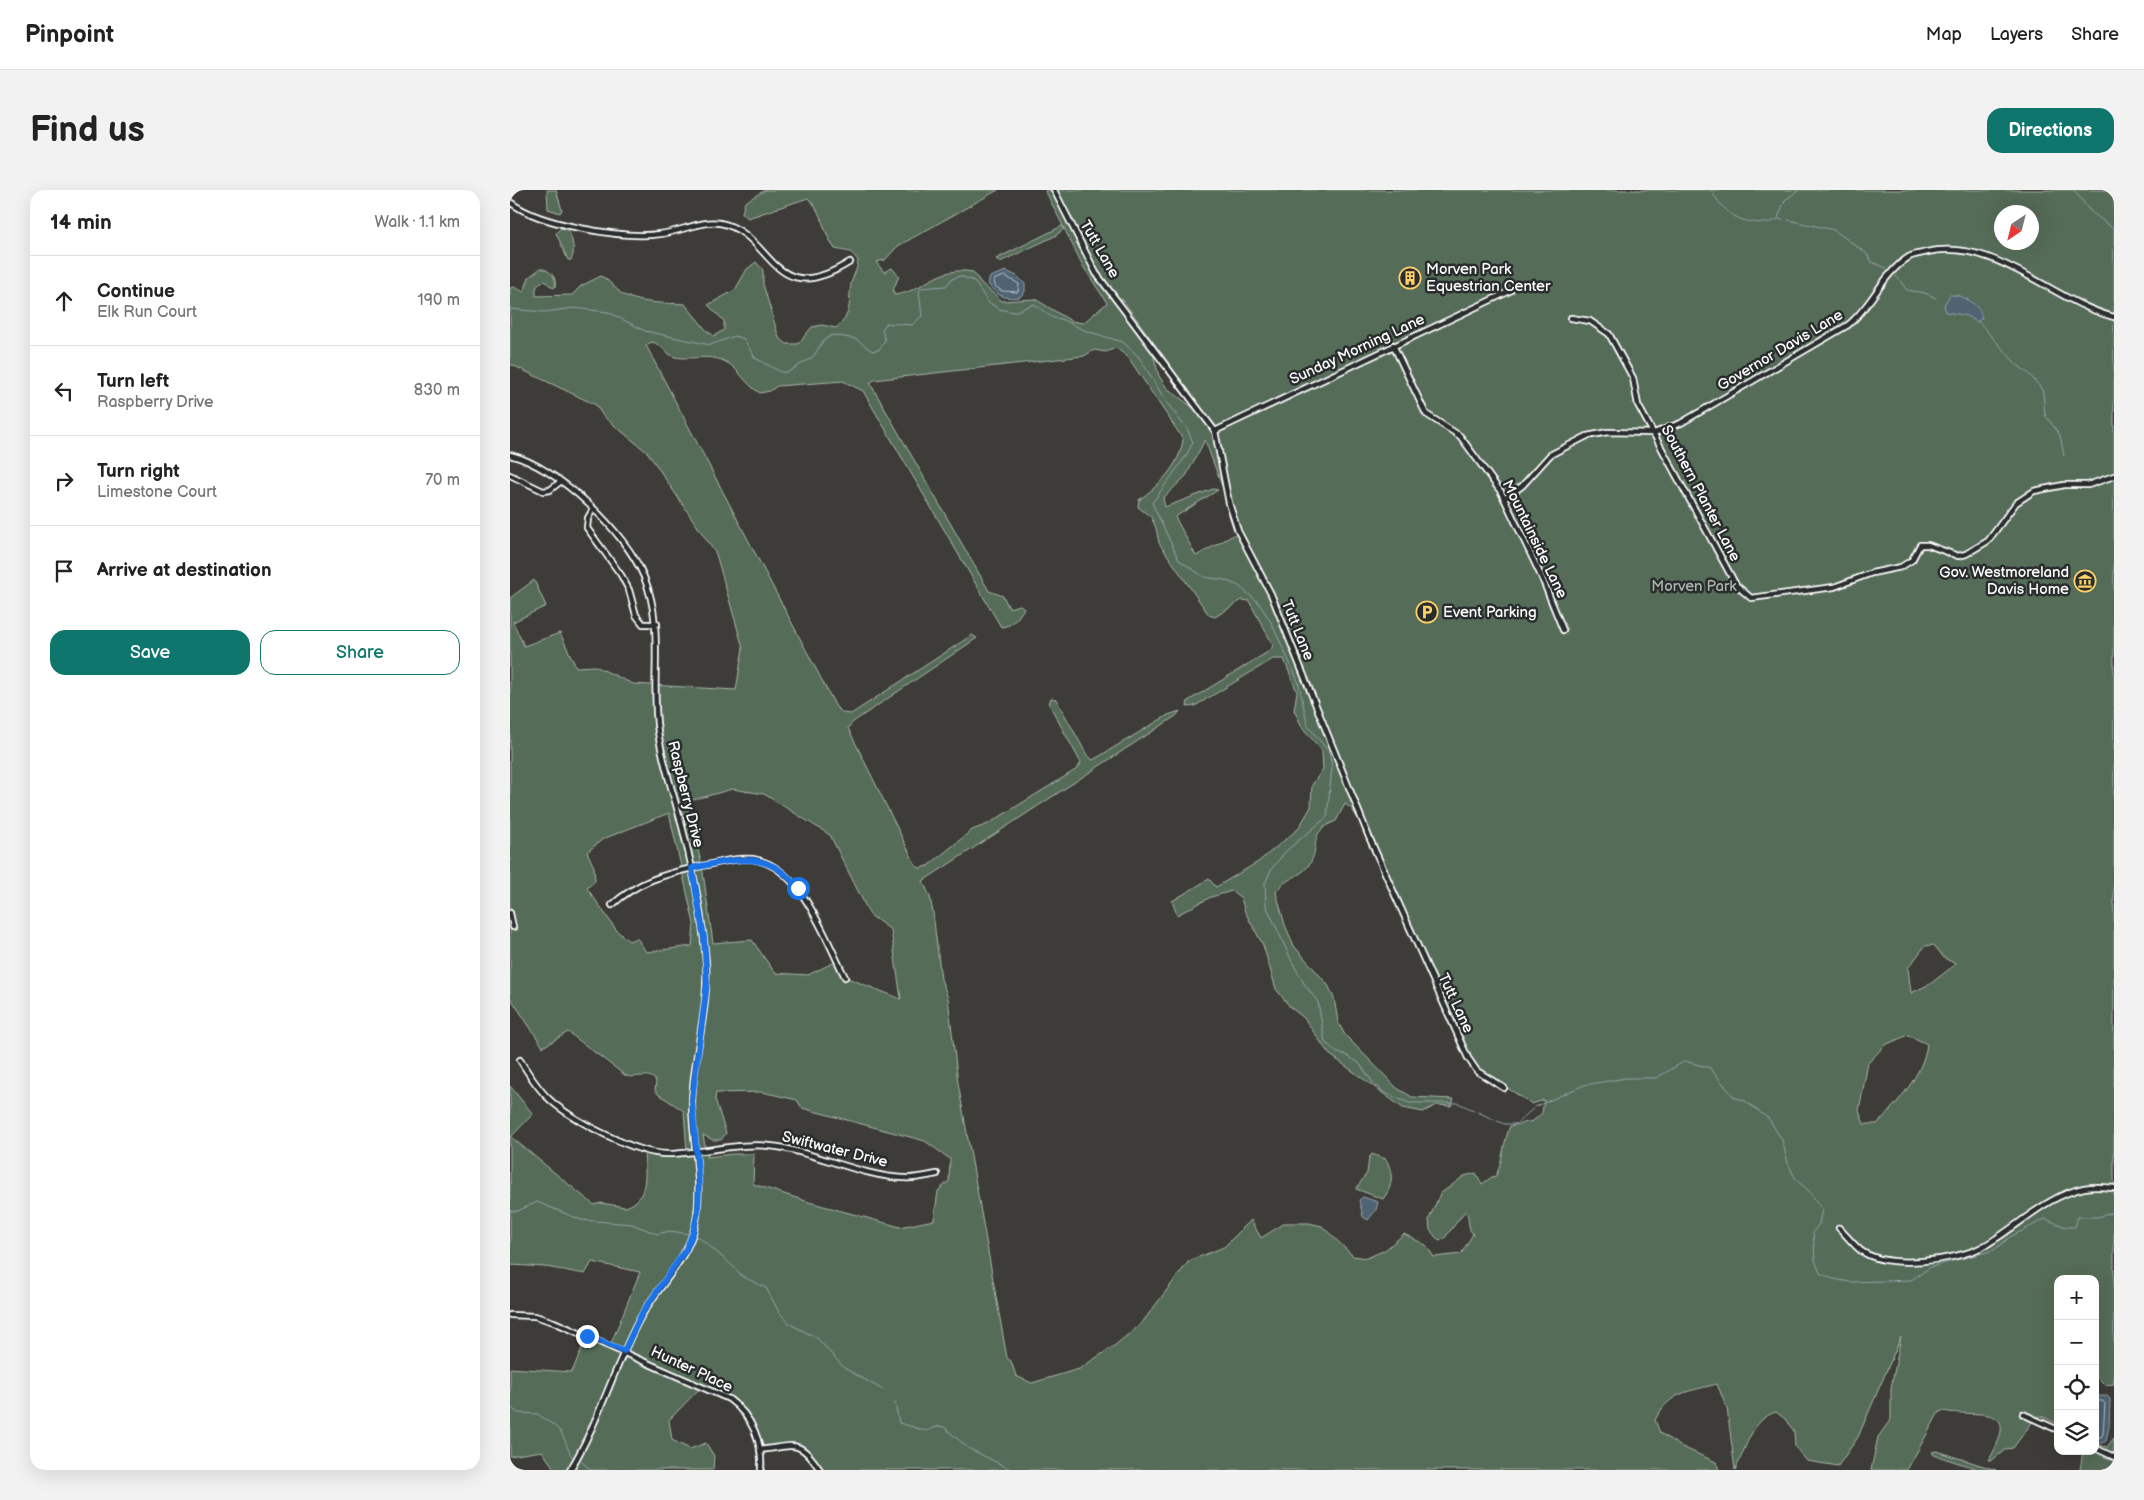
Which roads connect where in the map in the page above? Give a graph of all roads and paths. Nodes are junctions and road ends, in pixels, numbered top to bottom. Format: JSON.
{"nodes":[{"id":1,"x":1054,"y":190,"type":"edge"},
{"id":2,"x":510,"y":202,"type":"edge"},
{"id":3,"x":850,"y":262,"type":"dead end"},
{"id":4,"x":1510,"y":291,"type":"dead end"},
{"id":5,"x":2114,"y":317,"type":"edge"},
{"id":6,"x":1571,"y":318,"type":"dead end"},
{"id":7,"x":1393,"y":345,"type":"junction"},
{"id":8,"x":1216,"y":431,"type":"junction"},
{"id":9,"x":1654,"y":433,"type":"junction"},
{"id":10,"x":510,"y":455,"type":"edge"},
{"id":11,"x":510,"y":475,"type":"edge"},
{"id":12,"x":2114,"y":476,"type":"edge"},
{"id":13,"x":560,"y":482,"type":"junction"},
{"id":14,"x":1504,"y":499,"type":"junction"},
{"id":15,"x":593,"y":509,"type":"junction"},
{"id":16,"x":657,"y":624,"type":"junction"},
{"id":17,"x":1563,"y":630,"type":"dead end"},
{"id":18,"x":692,"y":868,"type":"junction"},
{"id":19,"x":612,"y":905,"type":"dead end"},
{"id":20,"x":510,"y":913,"type":"edge"},
{"id":21,"x":513,"y":927,"type":"dead end"},
{"id":22,"x":845,"y":977,"type":"dead end"},
{"id":23,"x":520,"y":1060,"type":"dead end"},
{"id":24,"x":1504,"y":1088,"type":"dead end"},
{"id":25,"x":695,"y":1152,"type":"junction"},
{"id":26,"x":938,"y":1174,"type":"dead end"},
{"id":27,"x":2114,"y":1188,"type":"edge"},
{"id":28,"x":1839,"y":1228,"type":"dead end"},
{"id":29,"x":510,"y":1315,"type":"edge"},
{"id":30,"x":624,"y":1351,"type":"junction"},
{"id":31,"x":2023,"y":1414,"type":"dead end"},
{"id":32,"x":2054,"y":1428,"type":"edge"},
{"id":33,"x":760,"y":1450,"type":"junction"},
{"id":34,"x":2099,"y":1450,"type":"edge"},
{"id":35,"x":2114,"y":1456,"type":"edge"},
{"id":36,"x":570,"y":1470,"type":"edge"},
{"id":37,"x":761,"y":1470,"type":"edge"},
{"id":38,"x":820,"y":1470,"type":"edge"}],
"edges":[{"from":1,"to":8,"type":"street","name":"Tutt Lane"},
{"from":2,"to":3,"type":"street"},
{"from":4,"to":7,"type":"street","name":"Sunday Morning Lane"},
{"from":5,"to":9,"type":"street","name":"Governor Davis Lane"},
{"from":6,"to":9,"type":"street","name":"Southern Planter Lane"},
{"from":7,"to":8,"type":"street","name":"Sunday Morning Lane"},
{"from":7,"to":14,"type":"street","name":"Mountainside Lane"},
{"from":8,"to":24,"type":"street","name":"Tutt Lane"},
{"from":9,"to":12,"type":"street","name":"Southern Planter Lane"},
{"from":9,"to":14,"type":"street","name":"Governor Davis Lane"},
{"from":10,"to":13,"type":"street","name":"Raspberry Drive"},
{"from":11,"to":13,"type":"street"},
{"from":13,"to":15,"type":"street","name":"Raspberry Drive"},
{"from":14,"to":17,"type":"street","name":"Mountainside Lane"},
{"from":15,"to":16,"type":"street","name":"Raspberry Drive"},
{"from":15,"to":16,"type":"street"},
{"from":16,"to":18,"type":"street","name":"Raspberry Drive"},
{"from":18,"to":19,"type":"street"},
{"from":18,"to":22,"type":"street"},
{"from":18,"to":25,"type":"street","name":"Raspberry Drive"},
{"from":20,"to":21,"type":"street"},
{"from":23,"to":25,"type":"street","name":"Swiftwater Drive"},
{"from":25,"to":26,"type":"street","name":"Swiftwater Drive"},
{"from":25,"to":30,"type":"street","name":"Raspberry Drive"},
{"from":27,"to":28,"type":"street"},
{"from":29,"to":30,"type":"street","name":"Hunter Place"},
{"from":30,"to":33,"type":"street","name":"Hunter Place"},
{"from":30,"to":36,"type":"street","name":"Raspberry Drive"},
{"from":31,"to":32,"type":"street"},
{"from":33,"to":37,"type":"street","name":"Hunter Place"},
{"from":33,"to":38,"type":"street"},
{"from":34,"to":35,"type":"street"}]}
